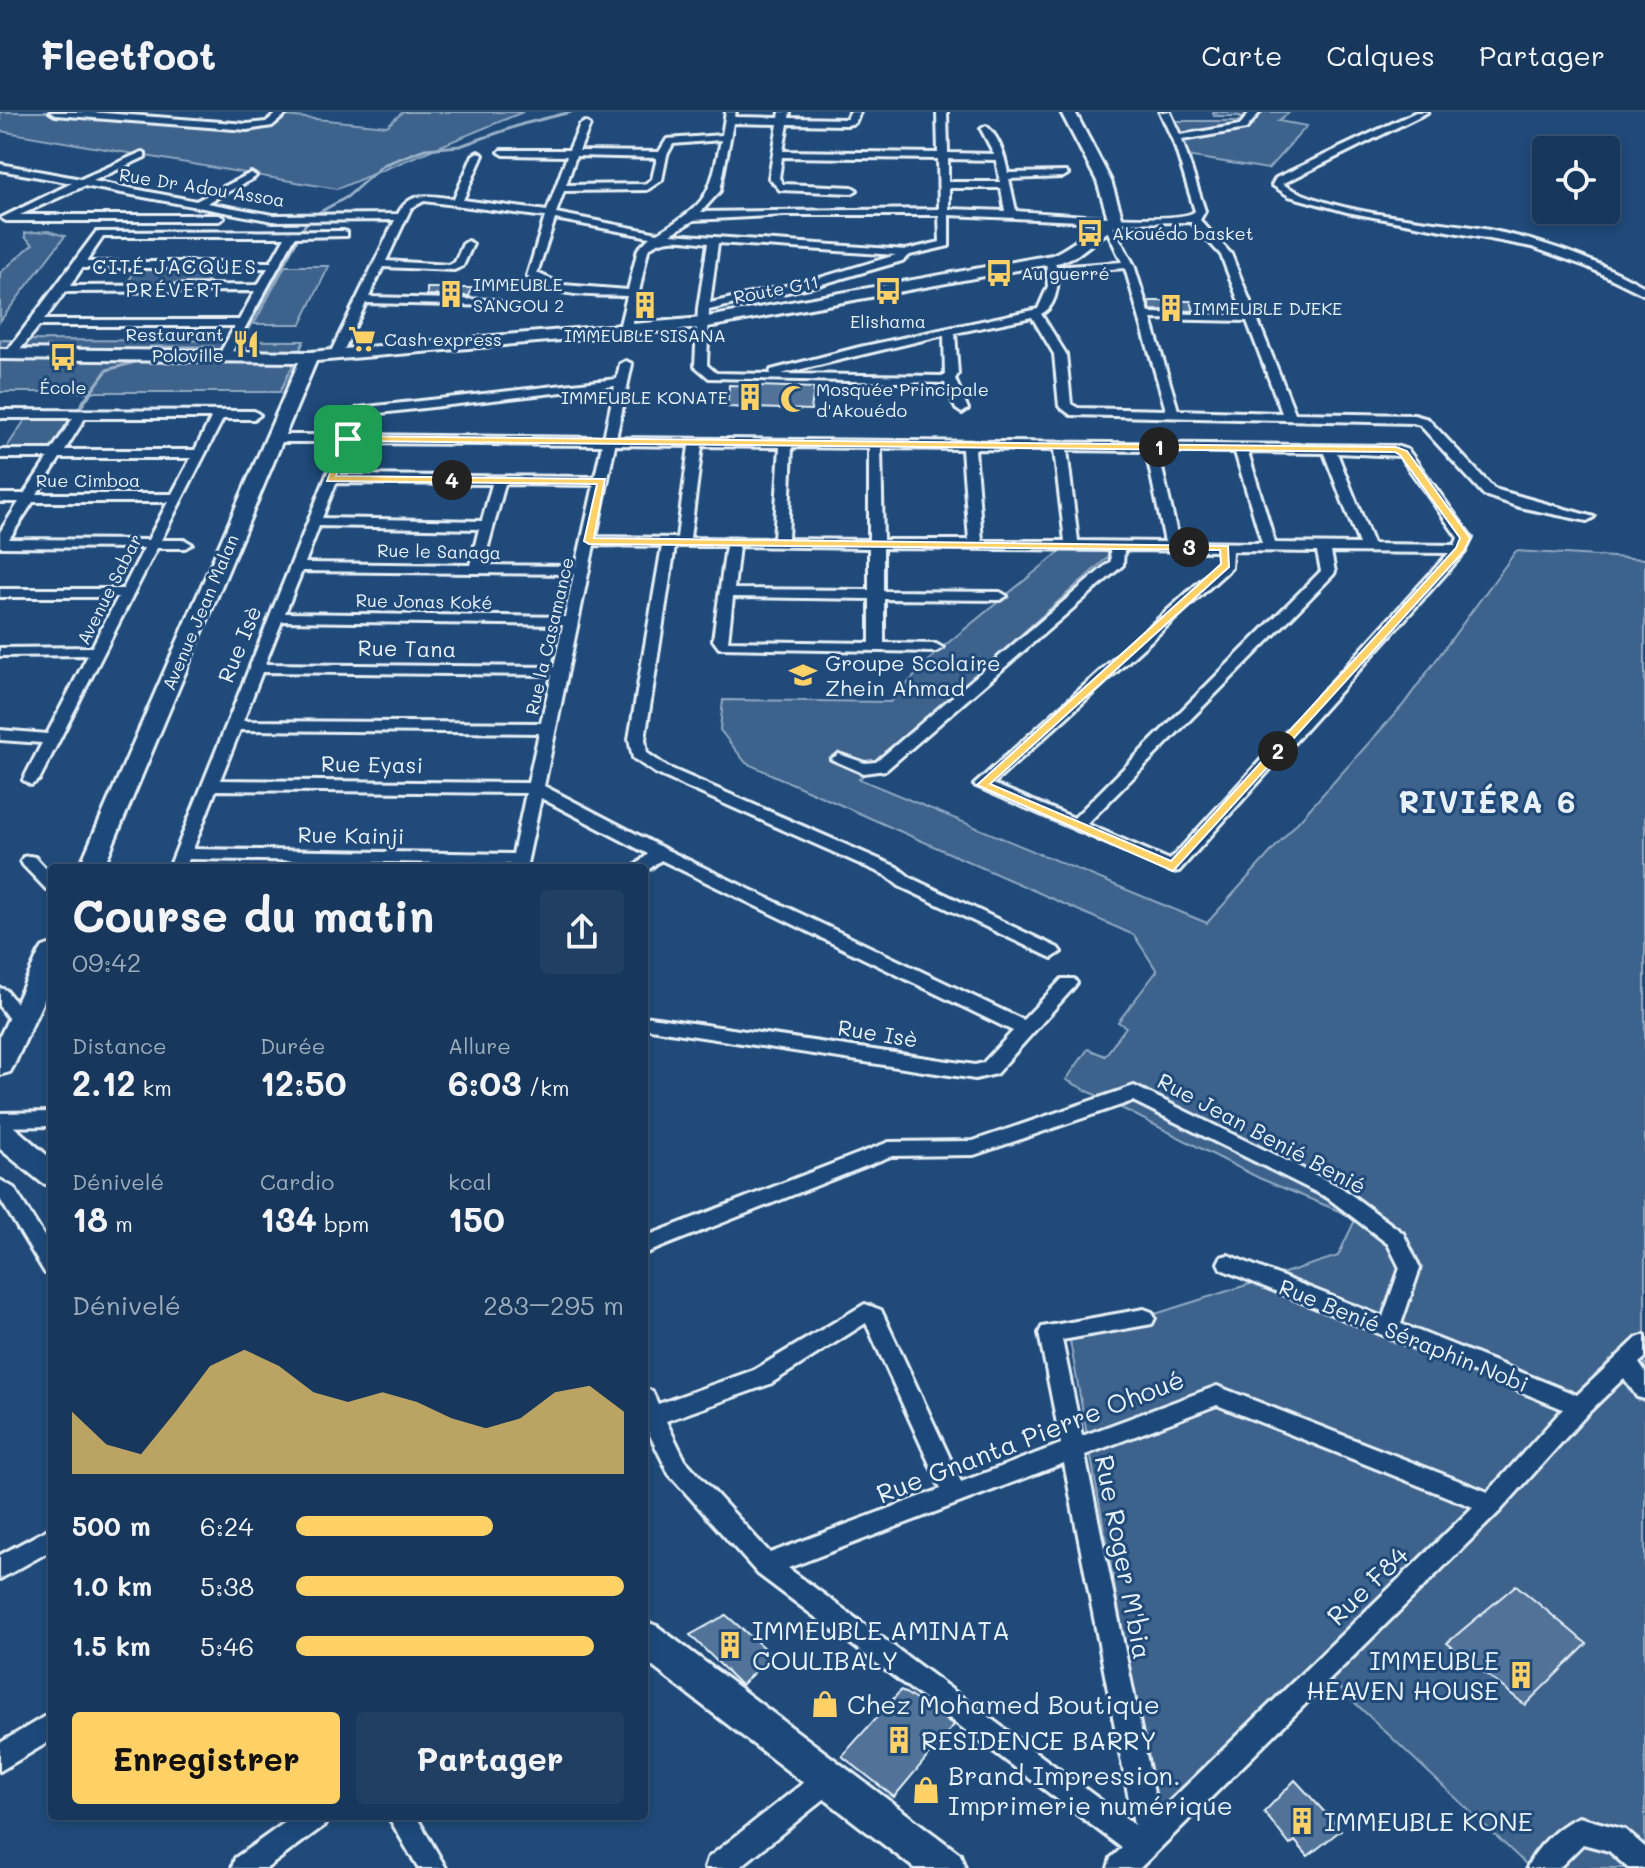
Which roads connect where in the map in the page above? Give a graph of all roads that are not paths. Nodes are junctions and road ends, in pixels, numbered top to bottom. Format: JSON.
{"nodes":[{"id":1,"x":55,"y":112,"type":"edge"},
{"id":2,"x":150,"y":112,"type":"edge"},
{"id":3,"x":284,"y":112,"type":"edge"},
{"id":4,"x":855,"y":112,"type":"edge"},
{"id":5,"x":942,"y":112,"type":"edge"},
{"id":6,"x":1068,"y":112,"type":"edge"},
{"id":7,"x":1165,"y":112,"type":"edge"},
{"id":8,"x":1255,"y":112,"type":"edge"},
{"id":9,"x":1423,"y":112,"type":"edge"},
{"id":10,"x":730,"y":116,"type":"edge"},
{"id":11,"x":784,"y":116,"type":"edge"},
{"id":12,"x":139,"y":120,"type":"junction"},
{"id":13,"x":585,"y":125,"type":"dead end"},
{"id":14,"x":986,"y":129,"type":"dead end"},
{"id":15,"x":727,"y":137,"type":"junction"},
{"id":16,"x":1177,"y":138,"type":"junction"},
{"id":17,"x":504,"y":152,"type":"dead end"},
{"id":18,"x":573,"y":153,"type":"junction"},
{"id":19,"x":778,"y":154,"type":"junction"},
{"id":20,"x":142,"y":155,"type":"dead end"},
{"id":21,"x":478,"y":155,"type":"dead end"},
{"id":22,"x":662,"y":155,"type":"junction"},
{"id":23,"x":943,"y":157,"type":"junction"},
{"id":24,"x":1000,"y":157,"type":"junction"},
{"id":25,"x":0,"y":167,"type":"edge"},
{"id":26,"x":853,"y":173,"type":"junction"},
{"id":27,"x":1063,"y":174,"type":"dead end"},
{"id":28,"x":251,"y":176,"type":"dead end"},
{"id":29,"x":1005,"y":180,"type":"junction"},
{"id":30,"x":81,"y":183,"type":"junction"},
{"id":31,"x":945,"y":185,"type":"junction"},
{"id":32,"x":560,"y":188,"type":"junction"},
{"id":33,"x":458,"y":201,"type":"junction"},
{"id":34,"x":195,"y":205,"type":"junction"},
{"id":35,"x":848,"y":212,"type":"junction"},
{"id":36,"x":945,"y":213,"type":"junction"},
{"id":37,"x":1011,"y":214,"type":"junction"},
{"id":38,"x":5,"y":215,"type":"edge"},
{"id":39,"x":551,"y":215,"type":"junction"},
{"id":40,"x":402,"y":217,"type":"junction"},
{"id":41,"x":691,"y":217,"type":"junction"},
{"id":42,"x":273,"y":218,"type":"junction"},
{"id":43,"x":1193,"y":218,"type":"junction"},
{"id":44,"x":1112,"y":222,"type":"junction"},
{"id":45,"x":292,"y":234,"type":"junction"},
{"id":46,"x":343,"y":234,"type":"dead end"},
{"id":47,"x":658,"y":236,"type":"junction"},
{"id":48,"x":713,"y":241,"type":"junction"},
{"id":49,"x":468,"y":244,"type":"dead end"},
{"id":50,"x":906,"y":253,"type":"junction"},
{"id":51,"x":379,"y":264,"type":"junction"},
{"id":52,"x":79,"y":265,"type":"junction"},
{"id":53,"x":274,"y":265,"type":"junction"},
{"id":54,"x":1129,"y":265,"type":"junction"},
{"id":55,"x":1051,"y":266,"type":"junction"},
{"id":56,"x":261,"y":288,"type":"junction"},
{"id":57,"x":62,"y":289,"type":"junction"},
{"id":58,"x":1645,"y":292,"type":"edge"},
{"id":59,"x":632,"y":293,"type":"junction"},
{"id":60,"x":361,"y":300,"type":"junction"},
{"id":61,"x":496,"y":303,"type":"dead end"},
{"id":62,"x":1035,"y":313,"type":"junction"},
{"id":63,"x":703,"y":316,"type":"junction"},
{"id":64,"x":1145,"y":316,"type":"junction"},
{"id":65,"x":1252,"y":318,"type":"junction"},
{"id":66,"x":36,"y":323,"type":"junction"},
{"id":67,"x":242,"y":323,"type":"junction"},
{"id":68,"x":625,"y":329,"type":"junction"},
{"id":69,"x":949,"y":331,"type":"junction"},
{"id":70,"x":225,"y":355,"type":"junction"},
{"id":71,"x":335,"y":356,"type":"junction"},
{"id":72,"x":4,"y":357,"type":"edge"},
{"id":73,"x":310,"y":357,"type":"junction"},
{"id":74,"x":626,"y":364,"type":"dead end"},
{"id":75,"x":749,"y":378,"type":"junction"},
{"id":76,"x":949,"y":379,"type":"junction"},
{"id":77,"x":623,"y":382,"type":"junction"},
{"id":78,"x":962,"y":409,"type":"dead end"},
{"id":79,"x":0,"y":414,"type":"edge"},
{"id":80,"x":1173,"y":414,"type":"junction"},
{"id":81,"x":1289,"y":414,"type":"junction"},
{"id":82,"x":81,"y":415,"type":"junction"},
{"id":83,"x":219,"y":415,"type":"junction"},
{"id":84,"x":254,"y":415,"type":"dead end"},
{"id":85,"x":274,"y":438,"type":"junction"},
{"id":86,"x":348,"y":439,"type":"junction"},
{"id":87,"x":610,"y":442,"type":"junction"},
{"id":88,"x":696,"y":442,"type":"junction"},
{"id":89,"x":786,"y":443,"type":"junction"},
{"id":90,"x":875,"y":444,"type":"junction"},
{"id":91,"x":968,"y":445,"type":"junction"},
{"id":92,"x":1060,"y":446,"type":"junction"},
{"id":93,"x":1151,"y":447,"type":"junction"},
{"id":94,"x":1240,"y":448,"type":"junction"},
{"id":95,"x":1329,"y":449,"type":"junction"},
{"id":96,"x":0,"y":454,"type":"edge"},
{"id":97,"x":56,"y":454,"type":"junction"},
{"id":98,"x":199,"y":454,"type":"junction"},
{"id":99,"x":331,"y":479,"type":"junction"},
{"id":100,"x":499,"y":481,"type":"junction"},
{"id":101,"x":602,"y":481,"type":"junction"},
{"id":102,"x":0,"y":498,"type":"edge"},
{"id":103,"x":29,"y":498,"type":"junction"},
{"id":104,"x":176,"y":498,"type":"junction"},
{"id":105,"x":1587,"y":517,"type":"dead end"},
{"id":106,"x":313,"y":522,"type":"junction"},
{"id":107,"x":487,"y":525,"type":"junction"},
{"id":108,"x":589,"y":541,"type":"junction"},
{"id":109,"x":676,"y":542,"type":"junction"},
{"id":110,"x":733,"y":542,"type":"junction"},
{"id":111,"x":781,"y":542,"type":"junction"},
{"id":112,"x":0,"y":543,"type":"edge"},
{"id":113,"x":153,"y":544,"type":"junction"},
{"id":114,"x":185,"y":544,"type":"dead end"},
{"id":115,"x":878,"y":544,"type":"junction"},
{"id":116,"x":976,"y":544,"type":"junction"},
{"id":117,"x":1072,"y":546,"type":"junction"},
{"id":118,"x":1117,"y":546,"type":"junction"},
{"id":119,"x":1173,"y":546,"type":"junction"},
{"id":120,"x":1225,"y":548,"type":"junction"},
{"id":121,"x":1270,"y":548,"type":"junction"},
{"id":122,"x":1323,"y":548,"type":"junction"},
{"id":123,"x":1368,"y":549,"type":"junction"},
{"id":124,"x":1460,"y":549,"type":"junction"},
{"id":125,"x":295,"y":567,"type":"junction"},
{"id":126,"x":475,"y":570,"type":"junction"},
{"id":127,"x":582,"y":570,"type":"junction"},
{"id":128,"x":0,"y":593,"type":"edge"},
{"id":129,"x":127,"y":593,"type":"junction"},
{"id":130,"x":726,"y":593,"type":"junction"},
{"id":131,"x":879,"y":595,"type":"junction"},
{"id":132,"x":1000,"y":596,"type":"dead end"},
{"id":133,"x":276,"y":617,"type":"junction"},
{"id":134,"x":571,"y":621,"type":"junction"},
{"id":135,"x":877,"y":648,"type":"junction"},
{"id":136,"x":936,"y":648,"type":"dead end"},
{"id":137,"x":97,"y":651,"type":"junction"},
{"id":138,"x":0,"y":652,"type":"edge"},
{"id":139,"x":255,"y":668,"type":"junction"},
{"id":140,"x":560,"y":671,"type":"junction"},
{"id":141,"x":232,"y":725,"type":"junction"},
{"id":142,"x":547,"y":728,"type":"junction"},
{"id":143,"x":0,"y":735,"type":"edge"},
{"id":144,"x":52,"y":739,"type":"junction"},
{"id":145,"x":839,"y":759,"type":"dead end"},
{"id":146,"x":31,"y":780,"type":"dead end"},
{"id":147,"x":210,"y":785,"type":"junction"},
{"id":148,"x":535,"y":788,"type":"junction"},
{"id":149,"x":1077,"y":825,"type":"junction"},
{"id":150,"x":659,"y":853,"type":"junction"},
{"id":151,"x":29,"y":861,"type":"dead end"},
{"id":152,"x":179,"y":861,"type":"edge"},
{"id":153,"x":93,"y":864,"type":"edge"},
{"id":154,"x":519,"y":864,"type":"edge"},
{"id":155,"x":646,"y":864,"type":"edge"},
{"id":156,"x":48,"y":881,"type":"edge"},
{"id":157,"x":1052,"y":952,"type":"dead end"},
{"id":158,"x":48,"y":962,"type":"edge"},
{"id":159,"x":1068,"y":983,"type":"dead end"},
{"id":160,"x":0,"y":994,"type":"edge"},
{"id":161,"x":20,"y":1021,"type":"junction"},
{"id":162,"x":648,"y":1023,"type":"edge"},
{"id":163,"x":1026,"y":1029,"type":"junction"},
{"id":164,"x":0,"y":1065,"type":"edge"},
{"id":165,"x":48,"y":1119,"type":"edge"},
{"id":166,"x":0,"y":1120,"type":"edge"},
{"id":167,"x":0,"y":1129,"type":"edge"},
{"id":168,"x":48,"y":1172,"type":"edge"},
{"id":169,"x":0,"y":1188,"type":"edge"},
{"id":170,"x":648,"y":1238,"type":"edge"},
{"id":171,"x":48,"y":1260,"type":"edge"},
{"id":172,"x":1228,"y":1263,"type":"dead end"},
{"id":173,"x":1144,"y":1318,"type":"dead end"},
{"id":174,"x":1389,"y":1329,"type":"junction"},
{"id":175,"x":1645,"y":1344,"type":"edge"},
{"id":176,"x":1626,"y":1362,"type":"junction"},
{"id":177,"x":1645,"y":1390,"type":"edge"},
{"id":178,"x":1580,"y":1406,"type":"junction"},
{"id":179,"x":648,"y":1407,"type":"edge"},
{"id":180,"x":1074,"y":1448,"type":"junction"},
{"id":181,"x":955,"y":1494,"type":"junction"},
{"id":182,"x":1492,"y":1504,"type":"junction"},
{"id":183,"x":48,"y":1540,"type":"edge"},
{"id":184,"x":766,"y":1566,"type":"junction"},
{"id":185,"x":0,"y":1568,"type":"edge"},
{"id":186,"x":648,"y":1641,"type":"edge"},
{"id":187,"x":48,"y":1728,"type":"edge"},
{"id":188,"x":0,"y":1758,"type":"edge"},
{"id":189,"x":830,"y":1778,"type":"junction"},
{"id":190,"x":311,"y":1820,"type":"edge"},
{"id":191,"x":403,"y":1820,"type":"edge"},
{"id":192,"x":1146,"y":1843,"type":"junction"},
{"id":193,"x":1645,"y":1865,"type":"edge"},
{"id":194,"x":245,"y":1868,"type":"edge"},
{"id":195,"x":433,"y":1868,"type":"edge"},
{"id":196,"x":718,"y":1868,"type":"edge"},
{"id":197,"x":946,"y":1868,"type":"edge"},
{"id":198,"x":1121,"y":1868,"type":"edge"},
{"id":199,"x":1540,"y":1868,"type":"edge"}],
"edges":[{"from":1,"to":12,"type":"street"},
{"from":2,"to":12,"type":"street"},
{"from":3,"to":12,"type":"street"},
{"from":4,"to":11,"type":"street"},
{"from":5,"to":23,"type":"street"},
{"from":6,"to":44,"type":"street"},
{"from":7,"to":16,"type":"street"},
{"from":8,"to":16,"type":"street"},
{"from":9,"to":58,"type":"street"},
{"from":10,"to":11,"type":"street"},
{"from":10,"to":15,"type":"street"},
{"from":11,"to":19,"type":"street"},
{"from":13,"to":18,"type":"street"},
{"from":14,"to":24,"type":"street"},
{"from":15,"to":22,"type":"street"},
{"from":15,"to":41,"type":"street"},
{"from":16,"to":43,"type":"street"},
{"from":17,"to":18,"type":"street"},
{"from":18,"to":22,"type":"street"},
{"from":18,"to":32,"type":"street"},
{"from":19,"to":26,"type":"street"},
{"from":19,"to":26,"type":"street"},
{"from":20,"to":30,"type":"street"},
{"from":21,"to":33,"type":"street"},
{"from":22,"to":32,"type":"street"},
{"from":23,"to":24,"type":"street"},
{"from":23,"to":26,"type":"street"},
{"from":23,"to":31,"type":"street"},
{"from":24,"to":29,"type":"street"},
{"from":25,"to":30,"type":"street","name":"Rue Dr Adou Assoa"},
{"from":26,"to":35,"type":"street"},
{"from":27,"to":29,"type":"street"},
{"from":28,"to":34,"type":"street"},
{"from":29,"to":31,"type":"street"},
{"from":29,"to":37,"type":"street"},
{"from":30,"to":34,"type":"street","name":"Rue Dr Adou Assoa"},
{"from":30,"to":38,"type":"street"},
{"from":31,"to":36,"type":"street"},
{"from":32,"to":39,"type":"street"},
{"from":33,"to":39,"type":"street"},
{"from":33,"to":40,"type":"street"},
{"from":34,"to":42,"type":"street","name":"Rue Dr Adou Assoa"},
{"from":35,"to":36,"type":"street"},
{"from":35,"to":41,"type":"street"},
{"from":36,"to":37,"type":"street"},
{"from":36,"to":50,"type":"street"},
{"from":37,"to":44,"type":"street"},
{"from":38,"to":42,"type":"street"},
{"from":39,"to":47,"type":"street"},
{"from":39,"to":59,"type":"street"},
{"from":40,"to":42,"type":"street","name":"Rue Dr Adou Assoa"},
{"from":40,"to":51,"type":"street"},
{"from":41,"to":47,"type":"street"},
{"from":43,"to":44,"type":"street"},
{"from":43,"to":65,"type":"street"},
{"from":44,"to":54,"type":"street"},
{"from":44,"to":55,"type":"street","name":"Route G11"},
{"from":45,"to":46,"type":"street"},
{"from":45,"to":52,"type":"street"},
{"from":45,"to":53,"type":"street"},
{"from":47,"to":48,"type":"street"},
{"from":47,"to":59,"type":"street"},
{"from":48,"to":50,"type":"street"},
{"from":48,"to":63,"type":"street"},
{"from":49,"to":51,"type":"street"},
{"from":50,"to":63,"type":"street"},
{"from":51,"to":60,"type":"street"},
{"from":52,"to":53,"type":"street"},
{"from":52,"to":57,"type":"street"},
{"from":53,"to":56,"type":"street"},
{"from":54,"to":55,"type":"street"},
{"from":54,"to":64,"type":"street"},
{"from":55,"to":62,"type":"street"},
{"from":55,"to":63,"type":"street","name":"Route G11"},
{"from":56,"to":57,"type":"street"},
{"from":56,"to":67,"type":"street"},
{"from":57,"to":66,"type":"street"},
{"from":59,"to":68,"type":"street"},
{"from":60,"to":61,"type":"street"},
{"from":60,"to":71,"type":"street"},
{"from":62,"to":69,"type":"street"},
{"from":62,"to":80,"type":"street"},
{"from":63,"to":68,"type":"street","name":"Route G11"},
{"from":63,"to":75,"type":"street"},
{"from":64,"to":65,"type":"street"},
{"from":64,"to":80,"type":"street"},
{"from":65,"to":81,"type":"street"},
{"from":66,"to":67,"type":"street"},
{"from":66,"to":72,"type":"street"},
{"from":67,"to":70,"type":"street"},
{"from":68,"to":71,"type":"street","name":"Route G11"},
{"from":69,"to":75,"type":"street"},
{"from":69,"to":76,"type":"street"},
{"from":70,"to":72,"type":"street"},
{"from":70,"to":73,"type":"street"},
{"from":71,"to":73,"type":"street","name":"Route G11"},
{"from":72,"to":73,"type":"street"},
{"from":73,"to":85,"type":"street","name":"Avenue Jean Malan"},
{"from":74,"to":77,"type":"street","name":"Rue la Casamance"},
{"from":75,"to":76,"type":"street"},
{"from":76,"to":78,"type":"street"},
{"from":77,"to":86,"type":"street","name":"Rue Isè"},
{"from":77,"to":87,"type":"street","name":"Rue la Casamance"},
{"from":79,"to":82,"type":"street"},
{"from":80,"to":81,"type":"street"},
{"from":81,"to":105,"type":"street"},
{"from":82,"to":83,"type":"street"},
{"from":82,"to":97,"type":"street"},
{"from":83,"to":84,"type":"street"},
{"from":83,"to":98,"type":"street","name":"Avenue Sabar"},
{"from":85,"to":86,"type":"street"},
{"from":85,"to":153,"type":"street","name":"Avenue Jean Malan"},
{"from":86,"to":87,"type":"street"},
{"from":86,"to":99,"type":"street","name":"Rue Isè"},
{"from":87,"to":88,"type":"street"},
{"from":87,"to":101,"type":"street","name":"Rue la Casamance"},
{"from":88,"to":89,"type":"street"},
{"from":88,"to":109,"type":"street"},
{"from":89,"to":90,"type":"street"},
{"from":89,"to":111,"type":"street"},
{"from":90,"to":91,"type":"street"},
{"from":90,"to":115,"type":"street"},
{"from":91,"to":92,"type":"street"},
{"from":91,"to":116,"type":"street"},
{"from":92,"to":93,"type":"street"},
{"from":92,"to":117,"type":"street"},
{"from":93,"to":94,"type":"street"},
{"from":93,"to":119,"type":"street"},
{"from":94,"to":95,"type":"street"},
{"from":94,"to":121,"type":"street"},
{"from":95,"to":123,"type":"street"},
{"from":95,"to":124,"type":"street"},
{"from":96,"to":97,"type":"street"},
{"from":97,"to":98,"type":"street"},
{"from":97,"to":103,"type":"street"},
{"from":98,"to":104,"type":"street","name":"Avenue Sabar"},
{"from":99,"to":100,"type":"street"},
{"from":99,"to":106,"type":"street","name":"Rue Isè"},
{"from":100,"to":101,"type":"street"},
{"from":100,"to":107,"type":"street"},
{"from":101,"to":108,"type":"street","name":"Rue la Casamance"},
{"from":102,"to":103,"type":"street","name":"Rue Cimboa"},
{"from":103,"to":104,"type":"street","name":"Rue Cimboa"},
{"from":103,"to":112,"type":"street"},
{"from":104,"to":113,"type":"street","name":"Avenue Sabar"},
{"from":106,"to":107,"type":"street"},
{"from":106,"to":125,"type":"street","name":"Rue Isè"},
{"from":107,"to":126,"type":"street"},
{"from":108,"to":109,"type":"street"},
{"from":108,"to":127,"type":"street","name":"Rue la Casamance"},
{"from":109,"to":110,"type":"street"},
{"from":109,"to":157,"type":"street"},
{"from":110,"to":111,"type":"street"},
{"from":110,"to":130,"type":"street"},
{"from":111,"to":115,"type":"street"},
{"from":112,"to":113,"type":"street"},
{"from":113,"to":114,"type":"street"},
{"from":113,"to":129,"type":"street","name":"Avenue Sabar"},
{"from":115,"to":116,"type":"street"},
{"from":115,"to":131,"type":"street"},
{"from":116,"to":117,"type":"street"},
{"from":117,"to":118,"type":"street"},
{"from":118,"to":119,"type":"street"},
{"from":118,"to":145,"type":"street"},
{"from":119,"to":120,"type":"street"},
{"from":120,"to":121,"type":"street"},
{"from":120,"to":149,"type":"street"},
{"from":121,"to":122,"type":"street"},
{"from":122,"to":123,"type":"street"},
{"from":122,"to":149,"type":"street"},
{"from":123,"to":124,"type":"street"},
{"from":124,"to":149,"type":"street"},
{"from":125,"to":126,"type":"street","name":"Rue le Sanaga"},
{"from":125,"to":133,"type":"street","name":"Rue Isè"},
{"from":126,"to":127,"type":"street","name":"Rue le Sanaga"},
{"from":127,"to":134,"type":"street","name":"Rue la Casamance"},
{"from":128,"to":129,"type":"street"},
{"from":129,"to":137,"type":"street","name":"Avenue Sabar"},
{"from":130,"to":131,"type":"street"},
{"from":130,"to":135,"type":"street"},
{"from":131,"to":132,"type":"street"},
{"from":131,"to":135,"type":"street"},
{"from":133,"to":134,"type":"street","name":"Rue Jonas Koké"},
{"from":133,"to":139,"type":"street","name":"Rue Isè"},
{"from":134,"to":140,"type":"street","name":"Rue la Casamance"},
{"from":135,"to":136,"type":"street"},
{"from":137,"to":138,"type":"street"},
{"from":137,"to":144,"type":"street","name":"Avenue Sabar"},
{"from":139,"to":140,"type":"street","name":"Rue Tana"},
{"from":139,"to":141,"type":"street","name":"Rue Isè"},
{"from":140,"to":142,"type":"street","name":"Rue la Casamance"},
{"from":141,"to":142,"type":"street"},
{"from":141,"to":147,"type":"street","name":"Rue Isè"},
{"from":142,"to":148,"type":"street","name":"Rue la Casamance"},
{"from":143,"to":144,"type":"street"},
{"from":144,"to":146,"type":"street","name":"Avenue Sabar"},
{"from":147,"to":148,"type":"street","name":"Rue Eyasi"},
{"from":147,"to":152,"type":"street","name":"Rue Isè"},
{"from":148,"to":150,"type":"street"},
{"from":148,"to":154,"type":"street","name":"Rue la Casamance"},
{"from":150,"to":155,"type":"street"},
{"from":150,"to":163,"type":"street"},
{"from":151,"to":156,"type":"street"},
{"from":152,"to":154,"type":"street","name":"Rue Kainji"},
{"from":158,"to":161,"type":"street"},
{"from":159,"to":163,"type":"street","name":"Rue Isè"},
{"from":160,"to":161,"type":"street"},
{"from":161,"to":164,"type":"street"},
{"from":162,"to":163,"type":"street","name":"Rue Isè"},
{"from":165,"to":166,"type":"street"},
{"from":167,"to":168,"type":"street"},
{"from":169,"to":171,"type":"street"},
{"from":170,"to":174,"type":"street","name":"Rue Jean Benié Benié"},
{"from":172,"to":174,"type":"street","name":"Rue Benié Séraphin Nobi"},
{"from":173,"to":180,"type":"street","name":"Rue Roger M'bia"},
{"from":174,"to":178,"type":"street","name":"Rue Benié Séraphin Nobi"},
{"from":175,"to":176,"type":"street","name":"Rue F84"},
{"from":176,"to":177,"type":"street"},
{"from":176,"to":178,"type":"street","name":"Rue F84"},
{"from":178,"to":182,"type":"street","name":"Rue F84"},
{"from":179,"to":181,"type":"street"},
{"from":179,"to":184,"type":"street"},
{"from":180,"to":181,"type":"street","name":"Rue Gnanta Pierre Ohoué"},
{"from":180,"to":182,"type":"street","name":"Rue Gnanta Pierre Ohoué"},
{"from":180,"to":192,"type":"street","name":"Rue Roger M'bia"},
{"from":181,"to":184,"type":"street","name":"Rue Gnanta Pierre Ohoué"},
{"from":182,"to":192,"type":"street","name":"Rue F84"},
{"from":183,"to":185,"type":"street"},
{"from":184,"to":192,"type":"street"},
{"from":186,"to":189,"type":"street"},
{"from":187,"to":188,"type":"street"},
{"from":189,"to":196,"type":"street"},
{"from":189,"to":197,"type":"street"},
{"from":190,"to":194,"type":"street"},
{"from":191,"to":195,"type":"street"},
{"from":192,"to":198,"type":"street","name":"Rue F84"},
{"from":193,"to":199,"type":"street"}]}
